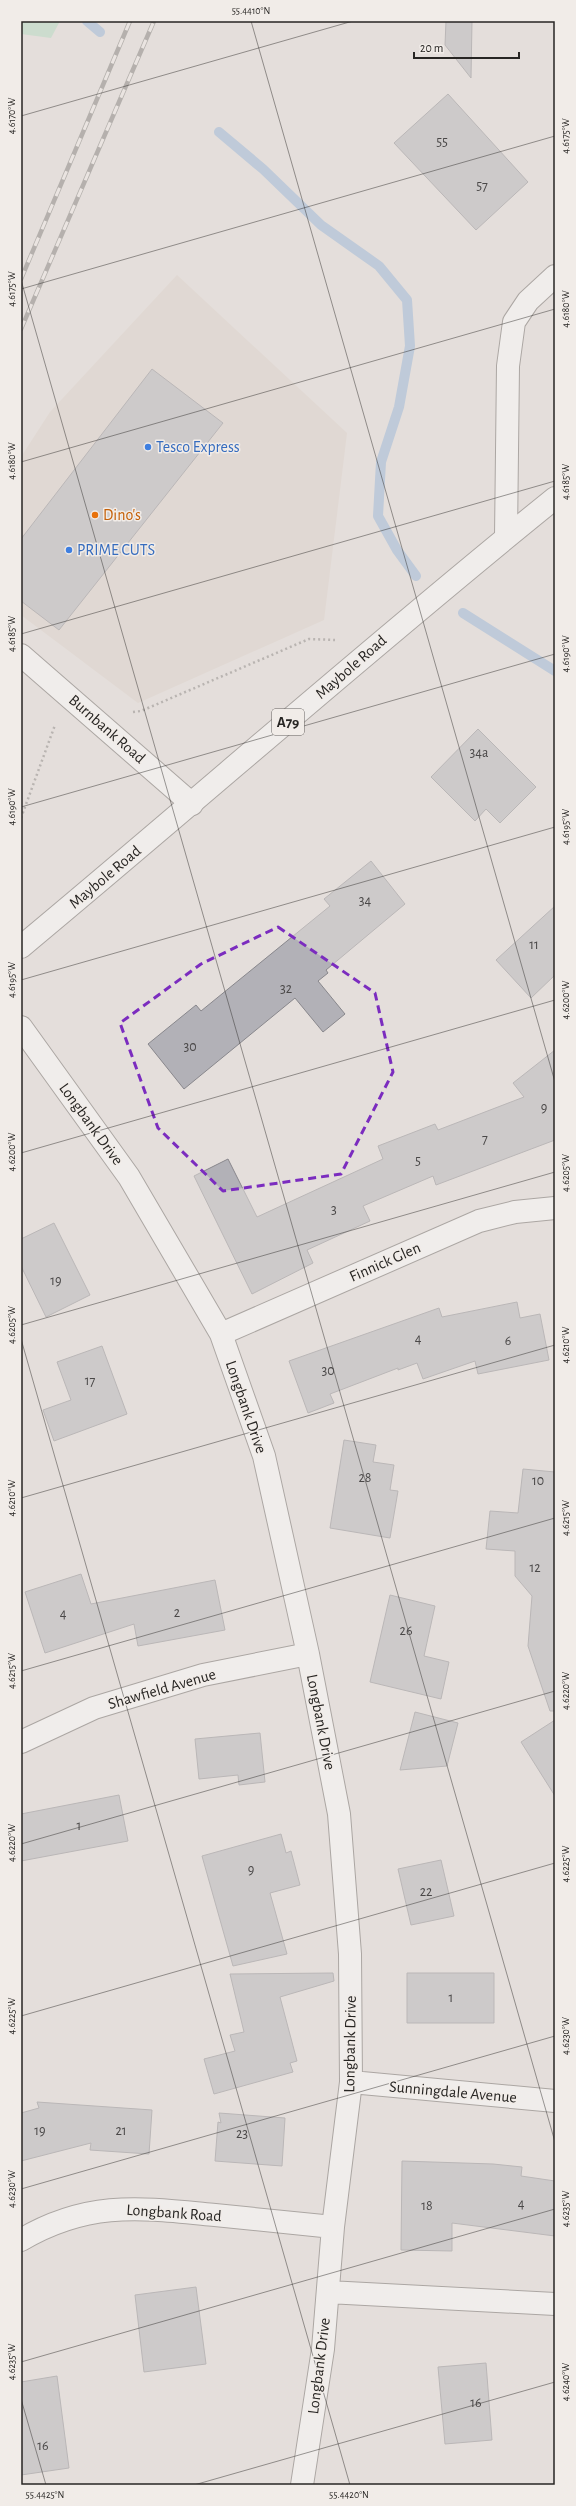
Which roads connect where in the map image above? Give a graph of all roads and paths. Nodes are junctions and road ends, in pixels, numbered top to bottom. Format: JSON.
{"nodes":[{"id":1,"x":555,"y":276,"type":"edge"},
{"id":2,"x":555,"y":498,"type":"edge"},
{"id":3,"x":506,"y":537,"type":"junction"},
{"id":4,"x":380,"y":642,"type":"junction"},
{"id":5,"x":21,"y":655,"type":"edge"},
{"id":6,"x":66,"y":693,"type":"junction"},
{"id":7,"x":91,"y":715,"type":"junction"},
{"id":8,"x":192,"y":804,"type":"junction"},
{"id":9,"x":21,"y":818,"type":"edge"},
{"id":10,"x":21,"y":947,"type":"edge"},
{"id":11,"x":21,"y":1027,"type":"edge"},
{"id":12,"x":555,"y":1208,"type":"edge"},
{"id":13,"x":221,"y":1334,"type":"junction"},
{"id":14,"x":308,"y":1654,"type":"junction"},
{"id":15,"x":21,"y":1742,"type":"edge"},
{"id":16,"x":351,"y":2082,"type":"junction"},
{"id":17,"x":555,"y":2101,"type":"edge"},
{"id":18,"x":333,"y":2226,"type":"junction"},
{"id":19,"x":21,"y":2240,"type":"edge"},
{"id":20,"x":328,"y":2292,"type":"junction"},
{"id":21,"x":555,"y":2304,"type":"edge"},
{"id":22,"x":302,"y":2485,"type":"edge"}],
"edges":[{"from":1,"to":3,"type":"street"},
{"from":2,"to":3,"type":"street","name":"Maybole Road","number":"A79"},
{"from":3,"to":4,"type":"street","name":"Maybole Road","number":"A79"},
{"from":4,"to":7,"type":"path"},
{"from":4,"to":8,"type":"street","name":"Maybole Road","number":"A79"},
{"from":5,"to":6,"type":"street","name":"Burnbank Road"},
{"from":6,"to":7,"type":"street","name":"Burnbank Road"},
{"from":6,"to":9,"type":"path"},
{"from":7,"to":8,"type":"street","name":"Burnbank Road"},
{"from":8,"to":10,"type":"street","name":"Maybole Road","number":"A79"},
{"from":11,"to":13,"type":"street","name":"Longbank Drive"},
{"from":12,"to":13,"type":"street","name":"Finnick Glen"},
{"from":13,"to":14,"type":"street","name":"Longbank Drive"},
{"from":14,"to":15,"type":"street","name":"Shawfield Avenue"},
{"from":14,"to":16,"type":"street","name":"Longbank Drive"},
{"from":16,"to":17,"type":"street","name":"Sunningdale Avenue"},
{"from":16,"to":18,"type":"street","name":"Longbank Drive"},
{"from":18,"to":19,"type":"street","name":"Longbank Road"},
{"from":18,"to":20,"type":"street","name":"Longbank Drive"},
{"from":20,"to":21,"type":"street"},
{"from":20,"to":22,"type":"street","name":"Longbank Drive"}]}
